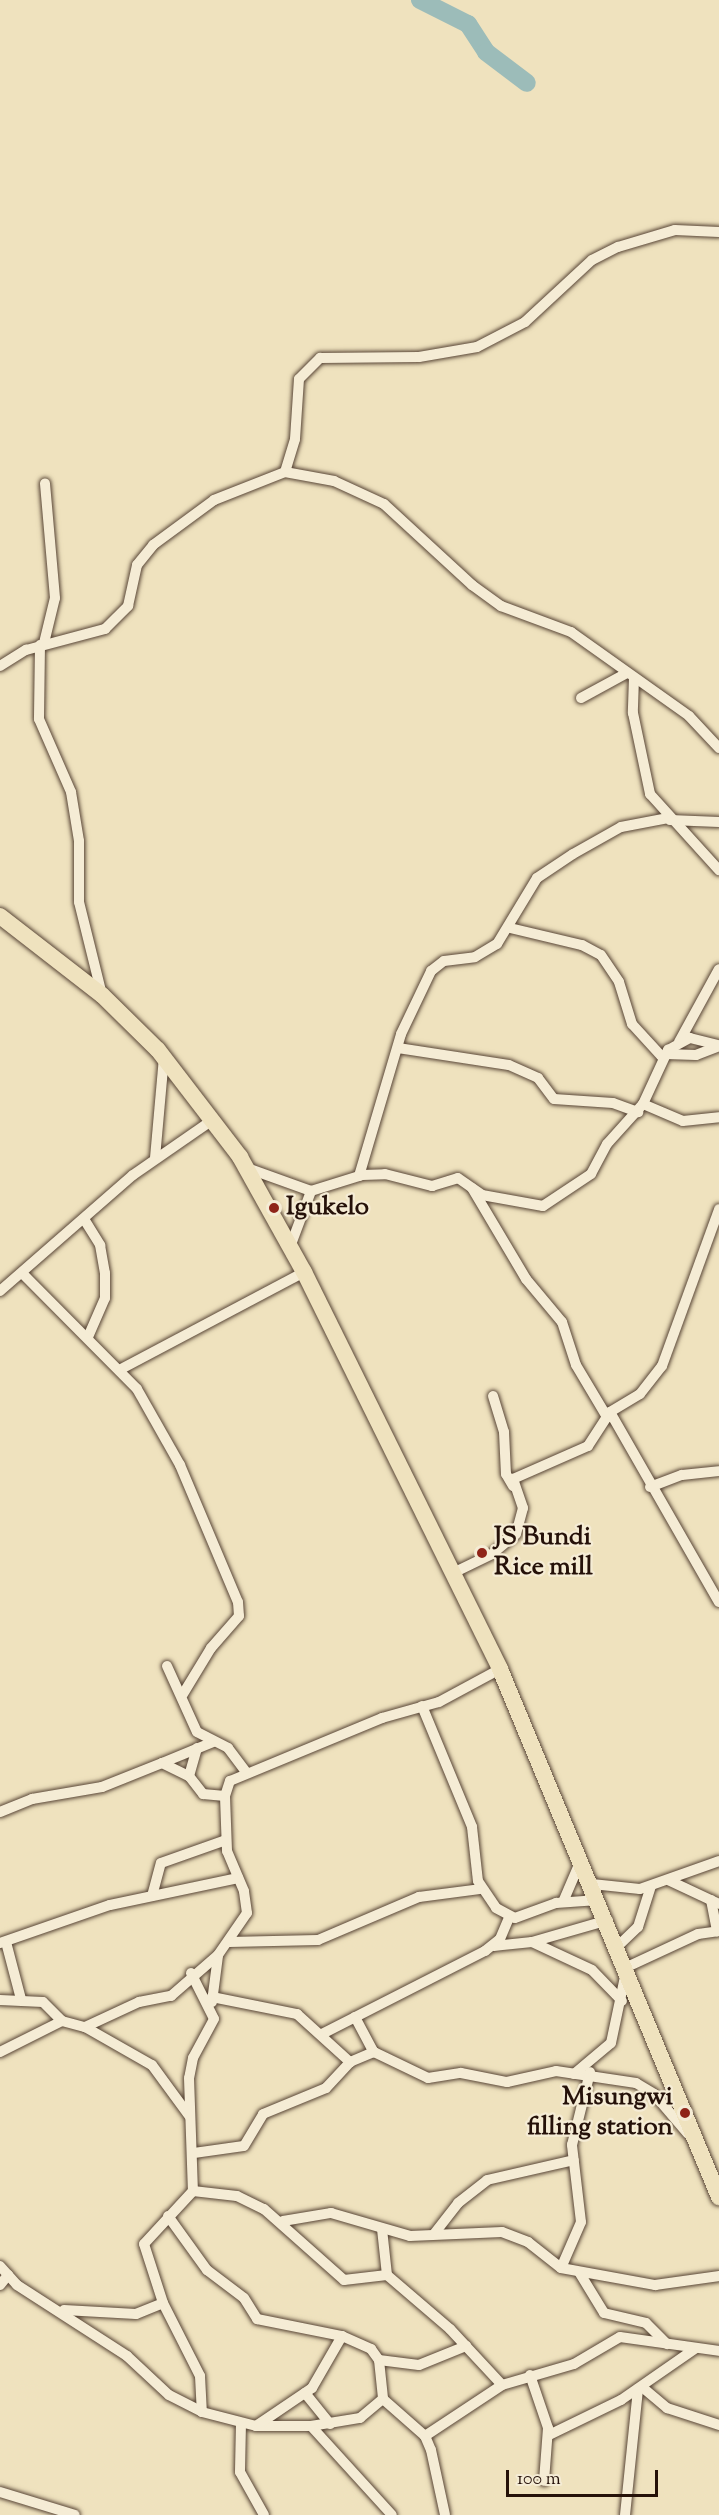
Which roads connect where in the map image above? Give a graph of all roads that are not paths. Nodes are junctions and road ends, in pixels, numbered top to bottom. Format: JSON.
{"nodes":[{"id":1,"x":719,"y":232,"type":"edge"},
{"id":2,"x":285,"y":472,"type":"junction"},
{"id":3,"x":45,"y":483,"type":"dead end"},
{"id":4,"x":42,"y":644,"type":"junction"},
{"id":5,"x":0,"y":666,"type":"edge"},
{"id":6,"x":631,"y":675,"type":"junction"},
{"id":7,"x":581,"y":698,"type":"dead end"},
{"id":8,"x":719,"y":748,"type":"edge"},
{"id":9,"x":669,"y":819,"type":"junction"},
{"id":10,"x":719,"y":822,"type":"edge"},
{"id":11,"x":719,"y":870,"type":"edge"},
{"id":12,"x":0,"y":916,"type":"edge"},
{"id":13,"x":510,"y":928,"type":"junction"},
{"id":14,"x":719,"y":969,"type":"edge"},
{"id":15,"x":102,"y":995,"type":"junction"},
{"id":16,"x":679,"y":1042,"type":"junction"},
{"id":17,"x":719,"y":1046,"type":"edge"},
{"id":18,"x":398,"y":1047,"type":"junction"},
{"id":19,"x":664,"y":1056,"type":"junction"},
{"id":20,"x":164,"y":1057,"type":"junction"},
{"id":21,"x":640,"y":1108,"type":"junction"},
{"id":22,"x":719,"y":1117,"type":"edge"},
{"id":23,"x":214,"y":1119,"type":"junction"},
{"id":24,"x":155,"y":1158,"type":"junction"},
{"id":25,"x":246,"y":1168,"type":"junction"},
{"id":26,"x":359,"y":1176,"type":"junction"},
{"id":27,"x":472,"y":1188,"type":"junction"},
{"id":28,"x":311,"y":1191,"type":"junction"},
{"id":29,"x":719,"y":1209,"type":"edge"},
{"id":30,"x":84,"y":1219,"type":"junction"},
{"id":31,"x":291,"y":1247,"type":"junction"},
{"id":32,"x":304,"y":1272,"type":"junction"},
{"id":33,"x":22,"y":1273,"type":"junction"},
{"id":34,"x":0,"y":1291,"type":"edge"},
{"id":35,"x":88,"y":1338,"type":"junction"},
{"id":36,"x":121,"y":1369,"type":"junction"},
{"id":37,"x":493,"y":1396,"type":"dead end"},
{"id":38,"x":609,"y":1414,"type":"junction"},
{"id":39,"x":719,"y":1471,"type":"edge"},
{"id":40,"x":513,"y":1485,"type":"junction"},
{"id":41,"x":651,"y":1487,"type":"junction"},
{"id":42,"x":453,"y":1573,"type":"junction"},
{"id":43,"x":719,"y":1602,"type":"edge"},
{"id":44,"x":167,"y":1666,"type":"dead end"},
{"id":45,"x":500,"y":1669,"type":"junction"},
{"id":46,"x":183,"y":1694,"type":"junction"},
{"id":47,"x":422,"y":1706,"type":"junction"},
{"id":48,"x":213,"y":1742,"type":"junction"},
{"id":49,"x":197,"y":1748,"type":"junction"},
{"id":50,"x":162,"y":1763,"type":"junction"},
{"id":51,"x":246,"y":1772,"type":"junction"},
{"id":52,"x":189,"y":1776,"type":"junction"},
{"id":53,"x":225,"y":1796,"type":"junction"},
{"id":54,"x":0,"y":1812,"type":"edge"},
{"id":55,"x":226,"y":1840,"type":"junction"},
{"id":56,"x":581,"y":1860,"type":"junction"},
{"id":57,"x":719,"y":1861,"type":"edge"},
{"id":58,"x":238,"y":1878,"type":"junction"},
{"id":59,"x":668,"y":1880,"type":"junction"},
{"id":60,"x":592,"y":1884,"type":"junction"},
{"id":61,"x":651,"y":1886,"type":"junction"},
{"id":62,"x":481,"y":1889,"type":"junction"},
{"id":63,"x":152,"y":1896,"type":"junction"},
{"id":64,"x":598,"y":1900,"type":"junction"},
{"id":65,"x":563,"y":1902,"type":"junction"},
{"id":66,"x":715,"y":1902,"type":"edge"},
{"id":67,"x":509,"y":1918,"type":"junction"},
{"id":68,"x":608,"y":1920,"type":"junction"},
{"id":69,"x":718,"y":1931,"type":"edge"},
{"id":70,"x":229,"y":1942,"type":"junction"},
{"id":71,"x":532,"y":1942,"type":"junction"},
{"id":72,"x":3,"y":1943,"type":"edge"},
{"id":73,"x":494,"y":1946,"type":"junction"},
{"id":74,"x":618,"y":1946,"type":"junction"},
{"id":75,"x":218,"y":1955,"type":"junction"},
{"id":76,"x":627,"y":1967,"type":"junction"},
{"id":77,"x":191,"y":1973,"type":"junction"},
{"id":78,"x":212,"y":1997,"type":"junction"},
{"id":79,"x":21,"y":1999,"type":"junction"},
{"id":80,"x":0,"y":2000,"type":"edge"},
{"id":81,"x":622,"y":2001,"type":"junction"},
{"id":82,"x":212,"y":2010,"type":"junction"},
{"id":83,"x":355,"y":2017,"type":"junction"},
{"id":84,"x":62,"y":2021,"type":"junction"},
{"id":85,"x":85,"y":2027,"type":"junction"},
{"id":86,"x":322,"y":2034,"type":"junction"},
{"id":87,"x":0,"y":2052,"type":"edge"},
{"id":88,"x":374,"y":2052,"type":"junction"},
{"id":89,"x":597,"y":2058,"type":"junction"},
{"id":90,"x":350,"y":2062,"type":"junction"},
{"id":91,"x":574,"y":2074,"type":"junction"},
{"id":92,"x":588,"y":2077,"type":"junction"},
{"id":93,"x":192,"y":2119,"type":"junction"},
{"id":94,"x":696,"y":2143,"type":"junction"},
{"id":95,"x":194,"y":2153,"type":"junction"},
{"id":96,"x":574,"y":2160,"type":"junction"},
{"id":97,"x":193,"y":2192,"type":"junction"},
{"id":98,"x":719,"y":2197,"type":"edge"},
{"id":99,"x":168,"y":2216,"type":"junction"},
{"id":100,"x":283,"y":2221,"type":"junction"},
{"id":101,"x":382,"y":2229,"type":"junction"},
{"id":102,"x":434,"y":2234,"type":"junction"},
{"id":103,"x":0,"y":2266,"type":"edge"},
{"id":104,"x":561,"y":2268,"type":"junction"},
{"id":105,"x":579,"y":2272,"type":"junction"},
{"id":106,"x":8,"y":2275,"type":"junction"},
{"id":107,"x":387,"y":2275,"type":"junction"},
{"id":108,"x":719,"y":2276,"type":"edge"},
{"id":109,"x":0,"y":2285,"type":"edge"},
{"id":110,"x":163,"y":2303,"type":"junction"},
{"id":111,"x":61,"y":2310,"type":"junction"},
{"id":112,"x":342,"y":2336,"type":"junction"},
{"id":113,"x":667,"y":2344,"type":"junction"},
{"id":114,"x":466,"y":2346,"type":"junction"},
{"id":115,"x":696,"y":2348,"type":"junction"},
{"id":116,"x":719,"y":2351,"type":"edge"},
{"id":117,"x":379,"y":2361,"type":"junction"},
{"id":118,"x":530,"y":2375,"type":"junction"},
{"id":119,"x":502,"y":2385,"type":"junction"},
{"id":120,"x":640,"y":2388,"type":"junction"},
{"id":121,"x":305,"y":2393,"type":"junction"},
{"id":122,"x":383,"y":2399,"type":"junction"},
{"id":123,"x":202,"y":2412,"type":"junction"},
{"id":124,"x":241,"y":2423,"type":"junction"},
{"id":125,"x":330,"y":2424,"type":"junction"},
{"id":126,"x":719,"y":2425,"type":"edge"},
{"id":127,"x":256,"y":2426,"type":"junction"},
{"id":128,"x":311,"y":2426,"type":"junction"},
{"id":129,"x":549,"y":2435,"type":"junction"},
{"id":130,"x":425,"y":2436,"type":"junction"},
{"id":131,"x":544,"y":2481,"type":"dead end"},
{"id":132,"x":0,"y":2492,"type":"edge"},
{"id":133,"x":75,"y":2515,"type":"edge"},
{"id":134,"x":264,"y":2515,"type":"edge"},
{"id":135,"x":392,"y":2515,"type":"edge"},
{"id":136,"x":445,"y":2515,"type":"edge"},
{"id":137,"x":625,"y":2515,"type":"edge"}],
"edges":[{"from":1,"to":2,"type":"street"},
{"from":2,"to":4,"type":"street"},
{"from":2,"to":6,"type":"street"},
{"from":3,"to":4,"type":"street"},
{"from":4,"to":5,"type":"street"},
{"from":4,"to":15,"type":"street"},
{"from":6,"to":7,"type":"street"},
{"from":6,"to":8,"type":"street"},
{"from":6,"to":9,"type":"street"},
{"from":9,"to":10,"type":"street"},
{"from":9,"to":11,"type":"street"},
{"from":9,"to":13,"type":"street"},
{"from":12,"to":15,"type":"highway"},
{"from":13,"to":18,"type":"street"},
{"from":13,"to":19,"type":"street"},
{"from":14,"to":16,"type":"street"},
{"from":15,"to":20,"type":"highway"},
{"from":16,"to":17,"type":"street"},
{"from":16,"to":19,"type":"street"},
{"from":17,"to":19,"type":"street"},
{"from":18,"to":21,"type":"street"},
{"from":18,"to":26,"type":"street"},
{"from":19,"to":21,"type":"street"},
{"from":20,"to":23,"type":"highway"},
{"from":20,"to":24,"type":"street"},
{"from":21,"to":22,"type":"street"},
{"from":21,"to":27,"type":"street"},
{"from":23,"to":24,"type":"street"},
{"from":23,"to":25,"type":"highway"},
{"from":24,"to":30,"type":"street"},
{"from":25,"to":28,"type":"street"},
{"from":25,"to":31,"type":"highway"},
{"from":26,"to":27,"type":"street"},
{"from":26,"to":28,"type":"street"},
{"from":27,"to":38,"type":"street"},
{"from":28,"to":31,"type":"street"},
{"from":29,"to":38,"type":"street"},
{"from":30,"to":33,"type":"street"},
{"from":30,"to":35,"type":"street"},
{"from":31,"to":32,"type":"highway"},
{"from":32,"to":36,"type":"street"},
{"from":32,"to":42,"type":"highway"},
{"from":33,"to":34,"type":"street"},
{"from":33,"to":35,"type":"street"},
{"from":35,"to":36,"type":"street"},
{"from":36,"to":46,"type":"street"},
{"from":37,"to":40,"type":"street"},
{"from":38,"to":40,"type":"street"},
{"from":38,"to":41,"type":"street"},
{"from":39,"to":41,"type":"street"},
{"from":40,"to":42,"type":"street"},
{"from":41,"to":43,"type":"street"},
{"from":42,"to":45,"type":"highway"},
{"from":44,"to":46,"type":"street"},
{"from":45,"to":47,"type":"street"},
{"from":45,"to":56,"type":"highway"},
{"from":46,"to":48,"type":"street"},
{"from":47,"to":51,"type":"street"},
{"from":47,"to":62,"type":"street"},
{"from":48,"to":49,"type":"street"},
{"from":48,"to":51,"type":"street"},
{"from":49,"to":50,"type":"street"},
{"from":49,"to":52,"type":"street"},
{"from":50,"to":52,"type":"street"},
{"from":50,"to":54,"type":"street"},
{"from":51,"to":53,"type":"street"},
{"from":52,"to":53,"type":"street"},
{"from":53,"to":55,"type":"street"},
{"from":55,"to":58,"type":"street"},
{"from":55,"to":63,"type":"street"},
{"from":56,"to":60,"type":"highway"},
{"from":56,"to":65,"type":"street"},
{"from":57,"to":59,"type":"street"},
{"from":58,"to":63,"type":"street"},
{"from":58,"to":70,"type":"street"},
{"from":59,"to":61,"type":"street"},
{"from":59,"to":66,"type":"street"},
{"from":60,"to":61,"type":"street"},
{"from":60,"to":64,"type":"highway"},
{"from":61,"to":74,"type":"street"},
{"from":62,"to":67,"type":"street"},
{"from":62,"to":70,"type":"street"},
{"from":63,"to":72,"type":"street"},
{"from":64,"to":65,"type":"street"},
{"from":64,"to":68,"type":"highway"},
{"from":65,"to":67,"type":"street"},
{"from":66,"to":69,"type":"street"},
{"from":67,"to":73,"type":"street"},
{"from":68,"to":71,"type":"street"},
{"from":68,"to":74,"type":"highway"},
{"from":69,"to":76,"type":"street"},
{"from":70,"to":75,"type":"street"},
{"from":71,"to":73,"type":"street"},
{"from":71,"to":81,"type":"street"},
{"from":72,"to":79,"type":"street"},
{"from":73,"to":83,"type":"street"},
{"from":74,"to":76,"type":"highway"},
{"from":75,"to":77,"type":"street"},
{"from":75,"to":78,"type":"street"},
{"from":76,"to":81,"type":"street"},
{"from":76,"to":94,"type":"highway"},
{"from":77,"to":82,"type":"street"},
{"from":77,"to":85,"type":"street"},
{"from":78,"to":82,"type":"street"},
{"from":78,"to":86,"type":"street"},
{"from":79,"to":80,"type":"street"},
{"from":79,"to":84,"type":"street"},
{"from":81,"to":89,"type":"street"},
{"from":82,"to":93,"type":"street"},
{"from":83,"to":86,"type":"street"},
{"from":83,"to":88,"type":"street"},
{"from":84,"to":85,"type":"street"},
{"from":84,"to":87,"type":"street"},
{"from":85,"to":93,"type":"street"},
{"from":86,"to":90,"type":"street"},
{"from":88,"to":90,"type":"street"},
{"from":88,"to":91,"type":"street"},
{"from":89,"to":91,"type":"street"},
{"from":89,"to":92,"type":"street"},
{"from":90,"to":95,"type":"street"},
{"from":91,"to":92,"type":"street"},
{"from":92,"to":94,"type":"street"},
{"from":92,"to":96,"type":"street"},
{"from":93,"to":95,"type":"street"},
{"from":94,"to":98,"type":"highway"},
{"from":95,"to":97,"type":"street"},
{"from":96,"to":102,"type":"street"},
{"from":96,"to":104,"type":"street"},
{"from":97,"to":99,"type":"street"},
{"from":97,"to":100,"type":"street"},
{"from":99,"to":110,"type":"street"},
{"from":99,"to":112,"type":"street"},
{"from":100,"to":101,"type":"street"},
{"from":100,"to":107,"type":"street"},
{"from":101,"to":102,"type":"street"},
{"from":101,"to":107,"type":"street"},
{"from":102,"to":104,"type":"street"},
{"from":103,"to":106,"type":"street"},
{"from":104,"to":105,"type":"street"},
{"from":105,"to":108,"type":"street"},
{"from":105,"to":113,"type":"street"},
{"from":106,"to":109,"type":"street"},
{"from":106,"to":111,"type":"street"},
{"from":107,"to":114,"type":"street"},
{"from":110,"to":111,"type":"street"},
{"from":110,"to":123,"type":"street"},
{"from":111,"to":123,"type":"street"},
{"from":112,"to":117,"type":"street"},
{"from":112,"to":121,"type":"street"},
{"from":113,"to":115,"type":"street"},
{"from":113,"to":118,"type":"street"},
{"from":114,"to":117,"type":"street"},
{"from":114,"to":119,"type":"street"},
{"from":115,"to":116,"type":"street"},
{"from":115,"to":120,"type":"street"},
{"from":117,"to":122,"type":"street"},
{"from":118,"to":119,"type":"street"},
{"from":118,"to":129,"type":"street"},
{"from":119,"to":130,"type":"street"},
{"from":120,"to":126,"type":"street"},
{"from":120,"to":129,"type":"street"},
{"from":120,"to":137,"type":"street"},
{"from":121,"to":125,"type":"street"},
{"from":121,"to":127,"type":"street"},
{"from":122,"to":125,"type":"street"},
{"from":122,"to":130,"type":"street"},
{"from":123,"to":124,"type":"street"},
{"from":124,"to":127,"type":"street"},
{"from":124,"to":134,"type":"street"},
{"from":125,"to":128,"type":"street"},
{"from":127,"to":128,"type":"street"},
{"from":128,"to":135,"type":"street"},
{"from":129,"to":131,"type":"street"},
{"from":130,"to":136,"type":"street"},
{"from":132,"to":133,"type":"street"}]}
